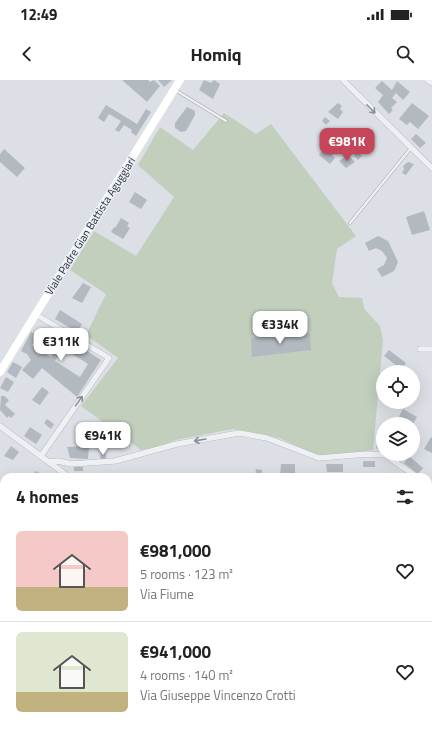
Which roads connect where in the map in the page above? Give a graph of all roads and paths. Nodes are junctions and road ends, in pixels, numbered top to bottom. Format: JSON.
{"nodes":[{"id":1,"x":180,"y":80,"type":"edge"},
{"id":2,"x":345,"y":80,"type":"edge"},
{"id":3,"x":427,"y":80,"type":"edge"},
{"id":4,"x":432,"y":83,"type":"edge"},
{"id":5,"x":175,"y":89,"type":"junction"},
{"id":6,"x":226,"y":121,"type":"dead end"},
{"id":7,"x":411,"y":148,"type":"junction"},
{"id":8,"x":432,"y":168,"type":"edge"},
{"id":9,"x":350,"y":223,"type":"dead end"},
{"id":10,"x":35,"y":314,"type":"junction"},
{"id":11,"x":420,"y":349,"type":"dead end"},
{"id":12,"x":432,"y":349,"type":"edge"},
{"id":13,"x":0,"y":372,"type":"edge"},
{"id":14,"x":0,"y":426,"type":"edge"},
{"id":15,"x":40,"y":456,"type":"junction"},
{"id":16,"x":49,"y":462,"type":"junction"},
{"id":17,"x":64,"y":473,"type":"edge"},
{"id":18,"x":411,"y":473,"type":"edge"}],
"edges":[{"from":1,"to":5,"type":"main road","name":"Viale Padre Gian Battista Aguggiari"},
{"from":2,"to":7,"type":"street","one_way":true},
{"from":3,"to":4,"type":"street"},
{"from":5,"to":6,"type":"lane"},
{"from":5,"to":10,"type":"main road","name":"Viale Padre Gian Battista Aguggiari"},
{"from":7,"to":8,"type":"street"},
{"from":7,"to":9,"type":"lane"},
{"from":10,"to":13,"type":"main road","name":"Viale Padre Gian Battista Aguggiari"},
{"from":15,"to":10,"type":"street","one_way":true},
{"from":11,"to":12,"type":"street"},
{"from":14,"to":15,"type":"street"},
{"from":15,"to":16,"type":"street"},
{"from":16,"to":17,"type":"street"},
{"from":18,"to":16,"type":"street","one_way":true}]}
